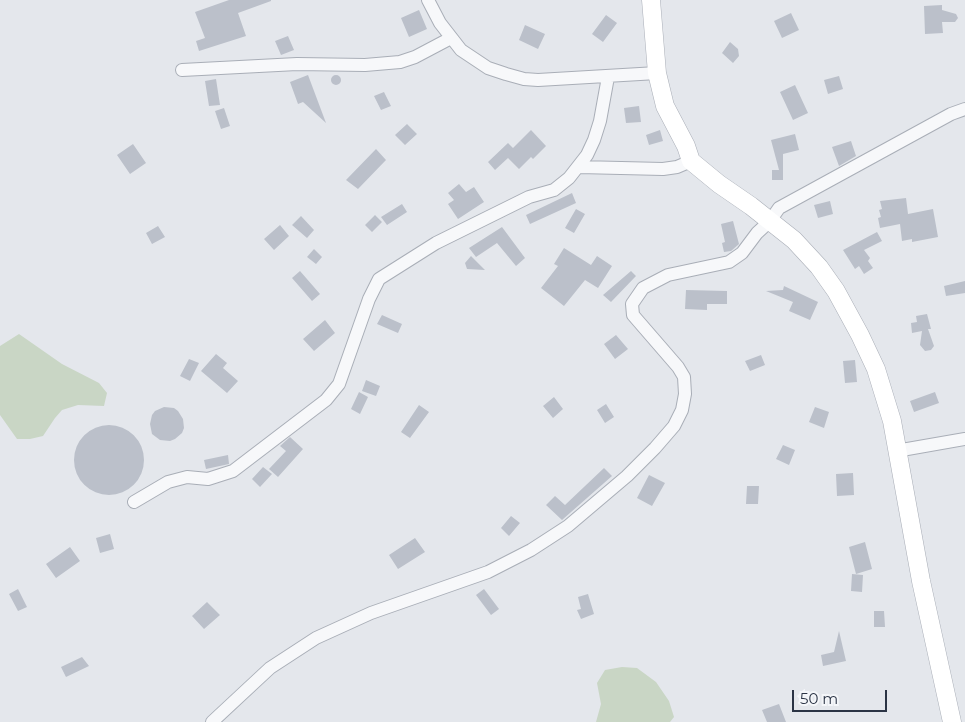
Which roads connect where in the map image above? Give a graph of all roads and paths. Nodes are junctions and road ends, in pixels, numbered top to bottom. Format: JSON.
{"nodes":[{"id":1,"x":428,"y":0,"type":"edge"},
{"id":2,"x":651,"y":0,"type":"edge"},
{"id":3,"x":451,"y":38,"type":"junction"},
{"id":4,"x":182,"y":70,"type":"dead end"},
{"id":5,"x":658,"y":74,"type":"junction"},
{"id":6,"x":608,"y":77,"type":"junction"},
{"id":7,"x":965,"y":108,"type":"edge"},
{"id":8,"x":691,"y":161,"type":"junction"},
{"id":9,"x":579,"y":167,"type":"junction"},
{"id":10,"x":770,"y":220,"type":"junction"},
{"id":11,"x":965,"y":439,"type":"edge"},
{"id":12,"x":896,"y":451,"type":"junction"},
{"id":13,"x":134,"y":502,"type":"dead end"},
{"id":14,"x":212,"y":722,"type":"edge"},
{"id":15,"x":952,"y":722,"type":"edge"}],
"edges":[{"from":1,"to":3,"type":"street"},
{"from":2,"to":5,"type":"main road"},
{"from":3,"to":4,"type":"street"},
{"from":3,"to":6,"type":"street"},
{"from":5,"to":6,"type":"street"},
{"from":5,"to":8,"type":"main road"},
{"from":6,"to":9,"type":"street"},
{"from":7,"to":10,"type":"street"},
{"from":8,"to":9,"type":"street"},
{"from":8,"to":10,"type":"main road"},
{"from":9,"to":13,"type":"street"},
{"from":10,"to":12,"type":"main road"},
{"from":10,"to":14,"type":"street"},
{"from":11,"to":12,"type":"street"},
{"from":12,"to":15,"type":"main road"}]}
